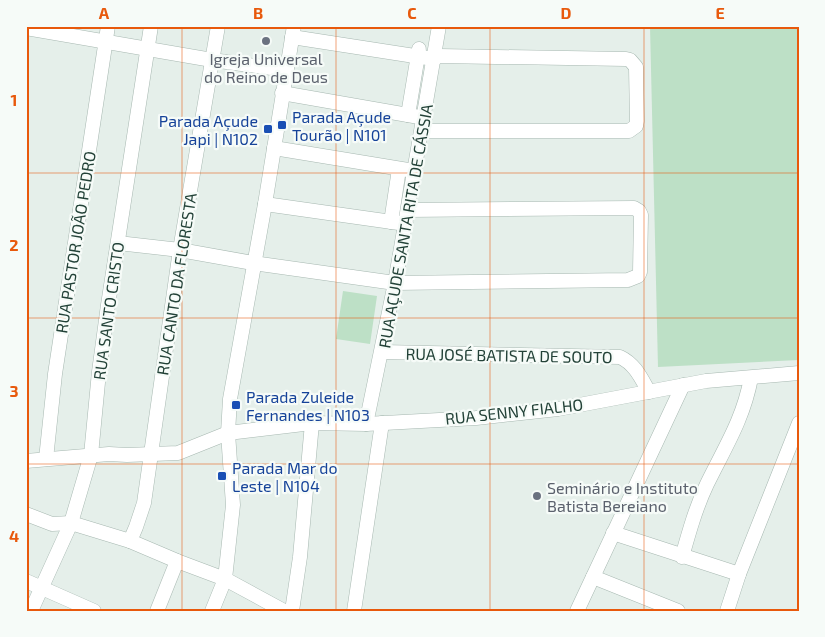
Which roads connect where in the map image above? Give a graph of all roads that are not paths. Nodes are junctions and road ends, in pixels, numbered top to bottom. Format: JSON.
{"nodes":[{"id":1,"x":108,"y":26,"type":"edge"},
{"id":2,"x":151,"y":26,"type":"edge"},
{"id":3,"x":218,"y":26,"type":"edge"},
{"id":4,"x":439,"y":26,"type":"edge"},
{"id":5,"x":26,"y":28,"type":"edge"},
{"id":6,"x":293,"y":30,"type":"edge"},
{"id":7,"x":105,"y":42,"type":"junction"},
{"id":8,"x":148,"y":48,"type":"junction"},
{"id":9,"x":418,"y":52,"type":"junction"},
{"id":10,"x":436,"y":55,"type":"junction"},
{"id":11,"x":212,"y":60,"type":"junction"},
{"id":12,"x":286,"y":70,"type":"junction"},
{"id":13,"x":282,"y":93,"type":"junction"},
{"id":14,"x":408,"y":115,"type":"junction"},
{"id":15,"x":424,"y":124,"type":"junction"},
{"id":16,"x":274,"y":148,"type":"junction"},
{"id":17,"x":399,"y":169,"type":"junction"},
{"id":18,"x":414,"y":171,"type":"junction"},
{"id":19,"x":265,"y":204,"type":"junction"},
{"id":20,"x":407,"y":217,"type":"junction"},
{"id":21,"x":392,"y":222,"type":"junction"},
{"id":22,"x":118,"y":243,"type":"junction"},
{"id":23,"x":180,"y":250,"type":"junction"},
{"id":24,"x":253,"y":264,"type":"junction"},
{"id":25,"x":395,"y":283,"type":"junction"},
{"id":26,"x":382,"y":352,"type":"junction"},
{"id":27,"x":799,"y":373,"type":"edge"},
{"id":28,"x":751,"y":378,"type":"junction"},
{"id":29,"x":683,"y":385,"type":"junction"},
{"id":30,"x":649,"y":392,"type":"junction"},
{"id":31,"x":312,"y":423,"type":"junction"},
{"id":32,"x":382,"y":423,"type":"junction"},
{"id":33,"x":366,"y":424,"type":"junction"},
{"id":34,"x":799,"y":424,"type":"edge"},
{"id":35,"x":228,"y":433,"type":"junction"},
{"id":36,"x":151,"y":454,"type":"junction"},
{"id":37,"x":91,"y":455,"type":"junction"},
{"id":38,"x":46,"y":459,"type":"junction"},
{"id":39,"x":26,"y":461,"type":"edge"},
{"id":40,"x":26,"y":514,"type":"edge"},
{"id":41,"x":71,"y":523,"type":"junction"},
{"id":42,"x":613,"y":533,"type":"junction"},
{"id":43,"x":130,"y":541,"type":"junction"},
{"id":44,"x":682,"y":557,"type":"junction"},
{"id":45,"x":177,"y":561,"type":"junction"},
{"id":46,"x":739,"y":574,"type":"junction"},
{"id":47,"x":593,"y":577,"type":"junction"},
{"id":48,"x":225,"y":579,"type":"junction"},
{"id":49,"x":26,"y":581,"type":"edge"},
{"id":50,"x":41,"y":588,"type":"junction"},
{"id":51,"x":32,"y":611,"type":"edge"},
{"id":52,"x":94,"y":611,"type":"edge"},
{"id":53,"x":157,"y":611,"type":"edge"},
{"id":54,"x":212,"y":611,"type":"edge"},
{"id":55,"x":284,"y":611,"type":"edge"},
{"id":56,"x":292,"y":611,"type":"edge"},
{"id":57,"x":354,"y":611,"type":"edge"},
{"id":58,"x":576,"y":611,"type":"edge"},
{"id":59,"x":678,"y":611,"type":"edge"},
{"id":60,"x":727,"y":611,"type":"edge"}],
"edges":[{"from":1,"to":7,"type":"street","name":"RUA PASTOR JOÃO PEDRO"},
{"from":2,"to":8,"type":"street","name":"RUA SANTO CRISTO"},
{"from":3,"to":11,"type":"street","name":"RUA CANTO DA FLORESTA"},
{"from":4,"to":10,"type":"street","name":"RUA AÇUDE SANTA RITA DE CÁSSIA"},
{"from":5,"to":7,"type":"street"},
{"from":6,"to":9,"type":"street"},
{"from":6,"to":12,"type":"street"},
{"from":7,"to":8,"type":"street"},
{"from":7,"to":38,"type":"street","name":"RUA PASTOR JOÃO PEDRO"},
{"from":8,"to":11,"type":"street"},
{"from":8,"to":22,"type":"street","name":"RUA SANTO CRISTO"},
{"from":9,"to":10,"type":"street"},
{"from":9,"to":14,"type":"street"},
{"from":10,"to":15,"type":"street","name":"RUA AÇUDE SANTA RITA DE CÁSSIA"},
{"from":10,"to":15,"type":"street"},
{"from":11,"to":12,"type":"street"},
{"from":11,"to":23,"type":"street","name":"RUA CANTO DA FLORESTA"},
{"from":12,"to":13,"type":"street"},
{"from":13,"to":14,"type":"street"},
{"from":13,"to":16,"type":"street"},
{"from":14,"to":15,"type":"street"},
{"from":15,"to":18,"type":"street","name":"RUA AÇUDE SANTA RITA DE CÁSSIA"},
{"from":16,"to":17,"type":"street"},
{"from":16,"to":19,"type":"street"},
{"from":17,"to":18,"type":"street"},
{"from":17,"to":21,"type":"street"},
{"from":18,"to":20,"type":"street","name":"RUA AÇUDE SANTA RITA DE CÁSSIA"},
{"from":19,"to":21,"type":"street"},
{"from":19,"to":24,"type":"street"},
{"from":20,"to":21,"type":"street"},
{"from":20,"to":25,"type":"street","name":"RUA AÇUDE SANTA RITA DE CÁSSIA"},
{"from":20,"to":25,"type":"street"},
{"from":22,"to":23,"type":"street"},
{"from":22,"to":37,"type":"street","name":"RUA SANTO CRISTO"},
{"from":23,"to":24,"type":"street"},
{"from":23,"to":36,"type":"street","name":"RUA CANTO DA FLORESTA"},
{"from":24,"to":25,"type":"street"},
{"from":24,"to":35,"type":"street"},
{"from":25,"to":26,"type":"street","name":"RUA AÇUDE SANTA RITA DE CÁSSIA"},
{"from":26,"to":30,"type":"street","name":"RUA JOSÉ BATISTA DE SOUTO"},
{"from":26,"to":33,"type":"street","name":"RUA AÇUDE SANTA RITA DE CÁSSIA"},
{"from":27,"to":28,"type":"street","name":"RUA SENNY FIALHO"},
{"from":28,"to":29,"type":"street","name":"RUA SENNY FIALHO"},
{"from":28,"to":44,"type":"street"},
{"from":29,"to":30,"type":"street","name":"RUA SENNY FIALHO"},
{"from":29,"to":42,"type":"street"},
{"from":30,"to":32,"type":"street","name":"RUA SENNY FIALHO"},
{"from":31,"to":33,"type":"street","name":"RUA SENNY FIALHO"},
{"from":31,"to":35,"type":"street","name":"RUA SENNY FIALHO"},
{"from":31,"to":56,"type":"street"},
{"from":32,"to":33,"type":"street","name":"RUA SENNY FIALHO"},
{"from":32,"to":57,"type":"street"},
{"from":34,"to":46,"type":"street"},
{"from":35,"to":36,"type":"street","name":"RUA SENNY FIALHO"},
{"from":35,"to":48,"type":"street"},
{"from":36,"to":37,"type":"street","name":"RUA SENNY FIALHO"},
{"from":36,"to":43,"type":"street","name":"RUA CANTO DA FLORESTA"},
{"from":37,"to":38,"type":"street","name":"RUA SENNY FIALHO"},
{"from":37,"to":41,"type":"street","name":"RUA SANTO CRISTO"},
{"from":38,"to":39,"type":"street","name":"RUA SENNY FIALHO"},
{"from":40,"to":41,"type":"street"},
{"from":41,"to":43,"type":"street"},
{"from":41,"to":50,"type":"street","name":"RUA SANTO CRISTO"},
{"from":42,"to":44,"type":"street"},
{"from":42,"to":47,"type":"street"},
{"from":43,"to":45,"type":"street"},
{"from":44,"to":46,"type":"street"},
{"from":45,"to":48,"type":"street"},
{"from":45,"to":53,"type":"street"},
{"from":46,"to":60,"type":"street"},
{"from":47,"to":58,"type":"street"},
{"from":47,"to":59,"type":"street"},
{"from":48,"to":54,"type":"street"},
{"from":48,"to":55,"type":"street"},
{"from":49,"to":50,"type":"street"},
{"from":50,"to":51,"type":"street","name":"RUA SANTO CRISTO"},
{"from":50,"to":52,"type":"street"}]}
